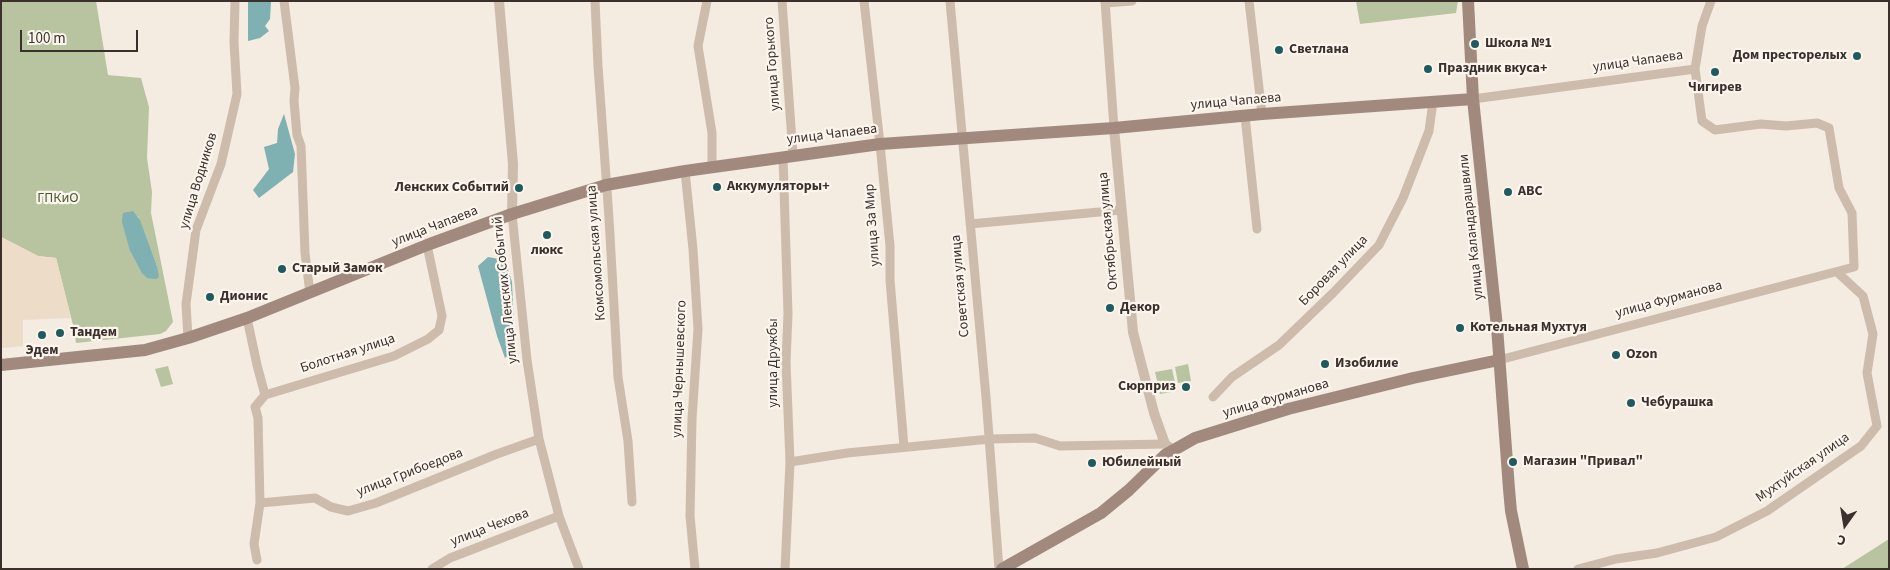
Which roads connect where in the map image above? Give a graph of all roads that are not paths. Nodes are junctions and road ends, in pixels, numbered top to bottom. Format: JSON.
{"nodes":[{"id":1,"x":236,"y":1,"type":"edge"},
{"id":2,"x":284,"y":1,"type":"edge"},
{"id":3,"x":499,"y":1,"type":"edge"},
{"id":4,"x":595,"y":1,"type":"edge"},
{"id":5,"x":707,"y":1,"type":"edge"},
{"id":6,"x":782,"y":1,"type":"edge"},
{"id":7,"x":864,"y":1,"type":"edge"},
{"id":8,"x":950,"y":1,"type":"edge"},
{"id":9,"x":1132,"y":1,"type":"edge"},
{"id":10,"x":1250,"y":1,"type":"edge"},
{"id":11,"x":1468,"y":1,"type":"edge"},
{"id":12,"x":1711,"y":1,"type":"edge"},
{"id":13,"x":1105,"y":2,"type":"edge"},
{"id":14,"x":1694,"y":69,"type":"junction"},
{"id":15,"x":1473,"y":99,"type":"junction"},
{"id":16,"x":1433,"y":102,"type":"junction"},
{"id":17,"x":1262,"y":114,"type":"junction"},
{"id":18,"x":1246,"y":116,"type":"junction"},
{"id":19,"x":1114,"y":128,"type":"junction"},
{"id":20,"x":962,"y":138,"type":"junction"},
{"id":21,"x":880,"y":144,"type":"junction"},
{"id":22,"x":788,"y":156,"type":"junction"},
{"id":23,"x":712,"y":167,"type":"junction"},
{"id":24,"x":685,"y":171,"type":"junction"},
{"id":25,"x":606,"y":185,"type":"junction"},
{"id":26,"x":1120,"y":210,"type":"junction"},
{"id":27,"x":512,"y":214,"type":"junction"},
{"id":28,"x":970,"y":224,"type":"junction"},
{"id":29,"x":1257,"y":229,"type":"dead end"},
{"id":30,"x":427,"y":245,"type":"junction"},
{"id":31,"x":1837,"y":272,"type":"junction"},
{"id":32,"x":310,"y":293,"type":"junction"},
{"id":33,"x":247,"y":318,"type":"junction"},
{"id":34,"x":188,"y":338,"type":"junction"},
{"id":35,"x":1499,"y":360,"type":"junction"},
{"id":36,"x":1,"y":365,"type":"edge"},
{"id":37,"x":266,"y":395,"type":"junction"},
{"id":38,"x":1214,"y":397,"type":"dead end"},
{"id":39,"x":539,"y":439,"type":"junction"},
{"id":40,"x":990,"y":439,"type":"junction"},
{"id":41,"x":904,"y":447,"type":"junction"},
{"id":42,"x":1169,"y":447,"type":"junction"},
{"id":43,"x":790,"y":462,"type":"junction"},
{"id":44,"x":632,"y":502,"type":"dead end"},
{"id":45,"x":260,"y":503,"type":"junction"},
{"id":46,"x":559,"y":516,"type":"junction"},
{"id":47,"x":257,"y":560,"type":"dead end"},
{"id":48,"x":432,"y":569,"type":"edge"},
{"id":49,"x":579,"y":569,"type":"edge"},
{"id":50,"x":695,"y":569,"type":"edge"},
{"id":51,"x":785,"y":569,"type":"edge"},
{"id":52,"x":1000,"y":569,"type":"edge"},
{"id":53,"x":1523,"y":569,"type":"edge"},
{"id":54,"x":1578,"y":569,"type":"edge"}],
"edges":[{"from":1,"to":34,"type":"street","name":"улица Водников"},
{"from":2,"to":32,"type":"street"},
{"from":3,"to":27,"type":"street","name":"улица Ленских Событий"},
{"from":4,"to":25,"type":"street","name":"Комсомольская улица"},
{"from":5,"to":23,"type":"street"},
{"from":6,"to":22,"type":"street","name":"улица Горького"},
{"from":7,"to":21,"type":"street","name":"улица За Мир"},
{"from":8,"to":20,"type":"street","name":"Советская улица"},
{"from":9,"to":13,"type":"street"},
{"from":10,"to":17,"type":"street"},
{"from":11,"to":15,"type":"main road","name":"улица Каландарашвили"},
{"from":12,"to":14,"type":"street"},
{"from":13,"to":19,"type":"street","name":"Октябрьская улица"},
{"from":14,"to":15,"type":"street","name":"улица Чапаева"},
{"from":14,"to":31,"type":"street","name":"улица Фурманова"},
{"from":15,"to":16,"type":"main road","name":"улица Чапаева"},
{"from":15,"to":35,"type":"main road","name":"улица Каландарашвили"},
{"from":16,"to":17,"type":"main road","name":"улица Чапаева"},
{"from":16,"to":38,"type":"street","name":"Боровая улица"},
{"from":17,"to":18,"type":"main road","name":"улица Чапаева"},
{"from":18,"to":19,"type":"main road","name":"улица Чапаева"},
{"from":18,"to":29,"type":"street"},
{"from":19,"to":20,"type":"main road","name":"улица Чапаева"},
{"from":19,"to":26,"type":"street","name":"Октябрьская улица"},
{"from":20,"to":21,"type":"main road","name":"улица Чапаева"},
{"from":20,"to":28,"type":"street","name":"Советская улица"},
{"from":21,"to":22,"type":"main road","name":"улица Чапаева"},
{"from":21,"to":41,"type":"street","name":"улица За Мир"},
{"from":22,"to":23,"type":"main road","name":"улица Чапаева"},
{"from":22,"to":43,"type":"street","name":"улица Дружбы"},
{"from":23,"to":24,"type":"main road","name":"улица Чапаева"},
{"from":24,"to":25,"type":"main road","name":"улица Чапаева"},
{"from":24,"to":50,"type":"street","name":"улица Чернышевского"},
{"from":25,"to":27,"type":"main road","name":"улица Чапаева"},
{"from":25,"to":44,"type":"street","name":"Комсомольская улица"},
{"from":26,"to":28,"type":"street"},
{"from":26,"to":42,"type":"street","name":"Октябрьская улица"},
{"from":27,"to":30,"type":"main road","name":"улица Чапаева"},
{"from":27,"to":39,"type":"street","name":"улица Ленских Событий"},
{"from":28,"to":40,"type":"street","name":"Советская улица"},
{"from":30,"to":32,"type":"main road","name":"улица Чапаева"},
{"from":30,"to":37,"type":"street","name":"Болотная улица"},
{"from":31,"to":35,"type":"street","name":"улица Фурманова"},
{"from":31,"to":54,"type":"street","name":"Мухтуйская улица"},
{"from":32,"to":33,"type":"main road","name":"улица Чапаева"},
{"from":33,"to":34,"type":"main road","name":"улица Чапаева"},
{"from":33,"to":37,"type":"street"},
{"from":34,"to":36,"type":"main road","name":"улица Чапаева"},
{"from":35,"to":42,"type":"main road","name":"улица Фурманова"},
{"from":35,"to":53,"type":"main road","name":"улица Каландарашвили"},
{"from":37,"to":45,"type":"street"},
{"from":39,"to":45,"type":"street","name":"улица Грибоедова"},
{"from":39,"to":46,"type":"street","name":"улица Ленских Событий"},
{"from":40,"to":41,"type":"street"},
{"from":40,"to":42,"type":"street"},
{"from":40,"to":52,"type":"street","name":"Советская улица"},
{"from":41,"to":43,"type":"street"},
{"from":42,"to":52,"type":"main road","name":"улица Фурманова"},
{"from":43,"to":51,"type":"street","name":"улица Дружбы"},
{"from":45,"to":47,"type":"street"},
{"from":46,"to":48,"type":"street","name":"улица Чехова"},
{"from":46,"to":49,"type":"street","name":"улица Ленских Событий"}]}
